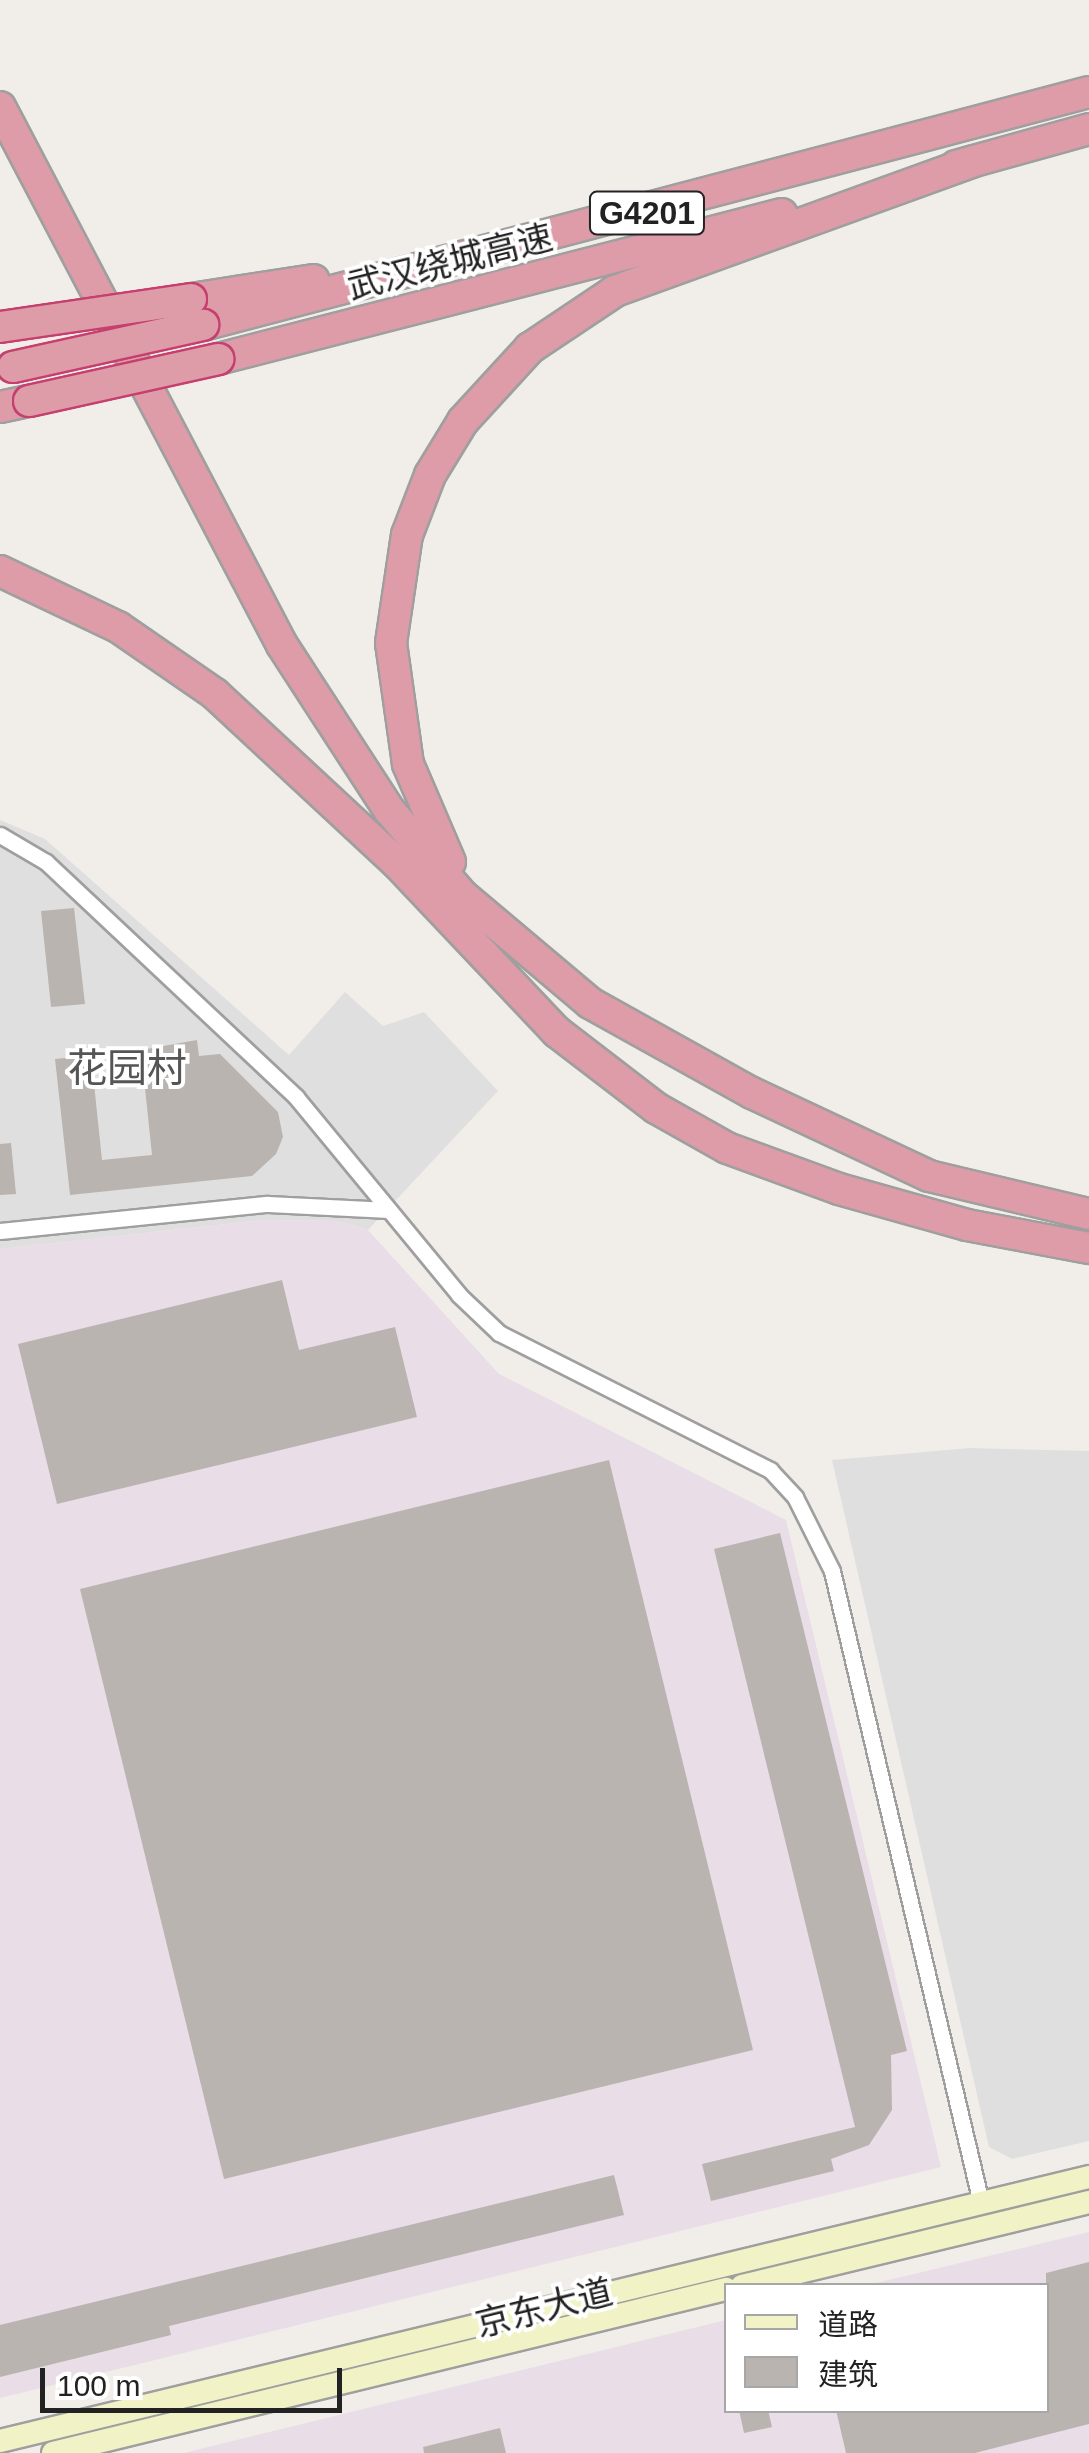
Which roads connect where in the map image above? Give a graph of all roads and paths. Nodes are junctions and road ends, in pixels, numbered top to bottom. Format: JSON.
{"nodes":[{"id":1,"x":1089,"y":92,"type":"edge"},
{"id":2,"x":0,"y":107,"type":"edge"},
{"id":3,"x":1089,"y":129,"type":"edge"},
{"id":4,"x":0,"y":146,"type":"edge"},
{"id":5,"x":972,"y":162,"type":"junction"},
{"id":6,"x":197,"y":312,"type":"junction"},
{"id":7,"x":0,"y":328,"type":"edge"},
{"id":8,"x":6,"y":368,"type":"edge"},
{"id":9,"x":15,"y":404,"type":"edge"},
{"id":10,"x":0,"y":572,"type":"edge"},
{"id":11,"x":0,"y":835,"type":"edge"},
{"id":12,"x":397,"y":862,"type":"junction"},
{"id":13,"x":494,"y":926,"type":"junction"},
{"id":14,"x":389,"y":1210,"type":"junction"},
{"id":15,"x":1089,"y":1214,"type":"edge"},
{"id":16,"x":0,"y":1230,"type":"edge"},
{"id":17,"x":1089,"y":1248,"type":"edge"},
{"id":18,"x":1089,"y":2176,"type":"edge"},
{"id":19,"x":982,"y":2202,"type":"junction"},
{"id":20,"x":1089,"y":2202,"type":"edge"},
{"id":21,"x":754,"y":2283,"type":"edge"},
{"id":22,"x":724,"y":2289,"type":"edge"},
{"id":23,"x":0,"y":2441,"type":"edge"},
{"id":24,"x":52,"y":2453,"type":"edge"}],
"edges":[{"from":1,"to":6,"type":"highway","name":"武汉绕城高速","number":"G4201"},
{"from":2,"to":13,"type":"highway"},
{"from":3,"to":5,"type":"highway","name":"武汉绕城高速","number":"G4201"},
{"from":4,"to":12,"type":"highway"},
{"from":5,"to":9,"type":"highway","name":"武汉绕城高速","number":"G4201","bridge":true},
{"from":5,"to":13,"type":"highway"},
{"from":6,"to":7,"type":"highway","bridge":true},
{"from":6,"to":8,"type":"highway","bridge":true},
{"from":10,"to":12,"type":"highway"},
{"from":11,"to":14,"type":"street"},
{"from":12,"to":17,"type":"highway"},
{"from":13,"to":15,"type":"highway"},
{"from":14,"to":16,"type":"street"},
{"from":14,"to":19,"type":"street"},
{"from":18,"to":19,"type":"main road","name":"京东大道"},
{"from":19,"to":23,"type":"main road","name":"京东大道"},
{"from":20,"to":21,"type":"main road"},
{"from":22,"to":24,"type":"main road","name":"京东大道"}]}
